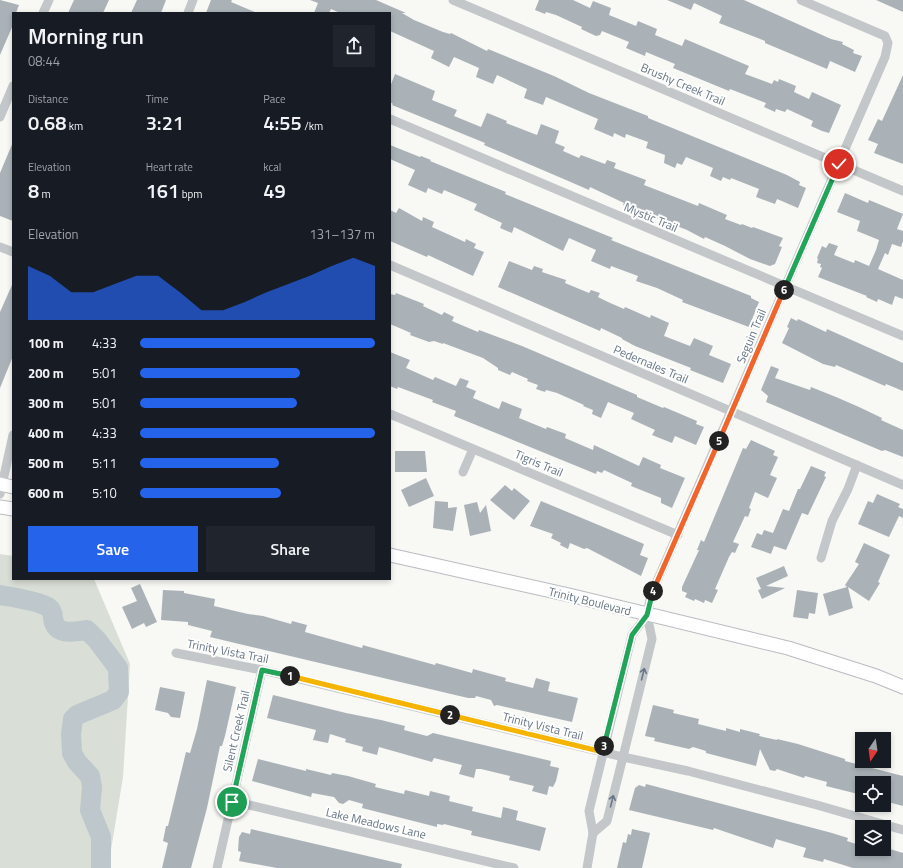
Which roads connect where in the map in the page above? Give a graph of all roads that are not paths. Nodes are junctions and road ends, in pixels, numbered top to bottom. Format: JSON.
{"nodes":[{"id":1,"x":49,"y":0,"type":"edge"},
{"id":2,"x":193,"y":0,"type":"edge"},
{"id":3,"x":453,"y":0,"type":"edge"},
{"id":4,"x":801,"y":0,"type":"edge"},
{"id":5,"x":44,"y":12,"type":"edge"},
{"id":6,"x":188,"y":12,"type":"edge"},
{"id":7,"x":12,"y":88,"type":"edge"},
{"id":8,"x":0,"y":117,"type":"edge"},
{"id":9,"x":391,"y":119,"type":"edge"},
{"id":10,"x":839,"y":164,"type":"junction"},
{"id":11,"x":903,"y":191,"type":"edge"},
{"id":12,"x":0,"y":247,"type":"edge"},
{"id":13,"x":12,"y":252,"type":"edge"},
{"id":14,"x":391,"y":265,"type":"edge"},
{"id":15,"x":785,"y":287,"type":"junction"},
{"id":16,"x":903,"y":336,"type":"edge"},
{"id":17,"x":732,"y":412,"type":"junction"},
{"id":18,"x":391,"y":414,"type":"edge"},
{"id":19,"x":12,"y":441,"type":"edge"},
{"id":20,"x":473,"y":449,"type":"junction"},
{"id":21,"x":857,"y":465,"type":"junction"},
{"id":22,"x":463,"y":472,"type":"dead end"},
{"id":23,"x":903,"y":485,"type":"edge"},
{"id":24,"x":4,"y":488,"type":"edge"},
{"id":25,"x":0,"y":507,"type":"edge"},
{"id":26,"x":12,"y":509,"type":"edge"},
{"id":27,"x":678,"y":535,"type":"junction"},
{"id":28,"x":391,"y":555,"type":"edge"},
{"id":29,"x":821,"y":558,"type":"dead end"},
{"id":30,"x":647,"y":615,"type":"junction"},
{"id":31,"x":176,"y":653,"type":"dead end"},
{"id":32,"x":262,"y":670,"type":"junction"},
{"id":33,"x":903,"y":687,"type":"edge"},
{"id":34,"x":603,"y":752,"type":"junction"},
{"id":35,"x":623,"y":757,"type":"junction"},
{"id":36,"x":232,"y":802,"type":"junction"},
{"id":37,"x":903,"y":830,"type":"edge"},
{"id":38,"x":594,"y":833,"type":"junction"},
{"id":39,"x":218,"y":868,"type":"edge"},
{"id":40,"x":514,"y":868,"type":"edge"},
{"id":41,"x":587,"y":868,"type":"edge"}],
"edges":[{"from":1,"to":5,"type":"street"},
{"from":2,"to":6,"type":"street"},
{"from":3,"to":10,"type":"street","name":"Brushy Creek Trail"},
{"from":4,"to":10,"type":"street","name":"Seguin Trail"},
{"from":7,"to":8,"type":"street"},
{"from":9,"to":15,"type":"street","name":"Mystic Trail"},
{"from":10,"to":11,"type":"street","name":"Brushy Creek Trail"},
{"from":10,"to":15,"type":"street","name":"Seguin Trail"},
{"from":12,"to":13,"type":"street"},
{"from":14,"to":17,"type":"street","name":"Pedernales Trail"},
{"from":15,"to":16,"type":"street","name":"Mystic Trail"},
{"from":15,"to":17,"type":"street","name":"Seguin Trail"},
{"from":17,"to":21,"type":"street","name":"Pedernales Trail"},
{"from":17,"to":27,"type":"street","name":"Seguin Trail"},
{"from":18,"to":20,"type":"street","name":"Tigris Trail"},
{"from":19,"to":24,"type":"street"},
{"from":20,"to":22,"type":"street"},
{"from":20,"to":27,"type":"street","name":"Tigris Trail"},
{"from":21,"to":23,"type":"street","name":"Pedernales Trail"},
{"from":21,"to":29,"type":"street"},
{"from":25,"to":26,"type":"main road"},
{"from":27,"to":30,"type":"street","name":"Seguin Trail"},
{"from":28,"to":30,"type":"main road","name":"Trinity Boulevard"},
{"from":30,"to":33,"type":"main road","name":"Trinity Boulevard"},
{"from":30,"to":34,"type":"street"},
{"from":35,"to":30,"type":"street","one_way":true},
{"from":31,"to":32,"type":"street","name":"Trinity Vista Trail"},
{"from":32,"to":34,"type":"street","name":"Trinity Vista Trail"},
{"from":32,"to":36,"type":"street","name":"Silent Creek Trail"},
{"from":34,"to":35,"type":"street","name":"Trinity Vista Trail"},
{"from":34,"to":38,"type":"street"},
{"from":35,"to":37,"type":"street","name":"Trinity Vista Trail"},
{"from":38,"to":35,"type":"street","one_way":true},
{"from":36,"to":39,"type":"street","name":"Silent Creek Trail"},
{"from":36,"to":40,"type":"street","name":"Lake Meadows Lane"},
{"from":38,"to":41,"type":"street"}]}
